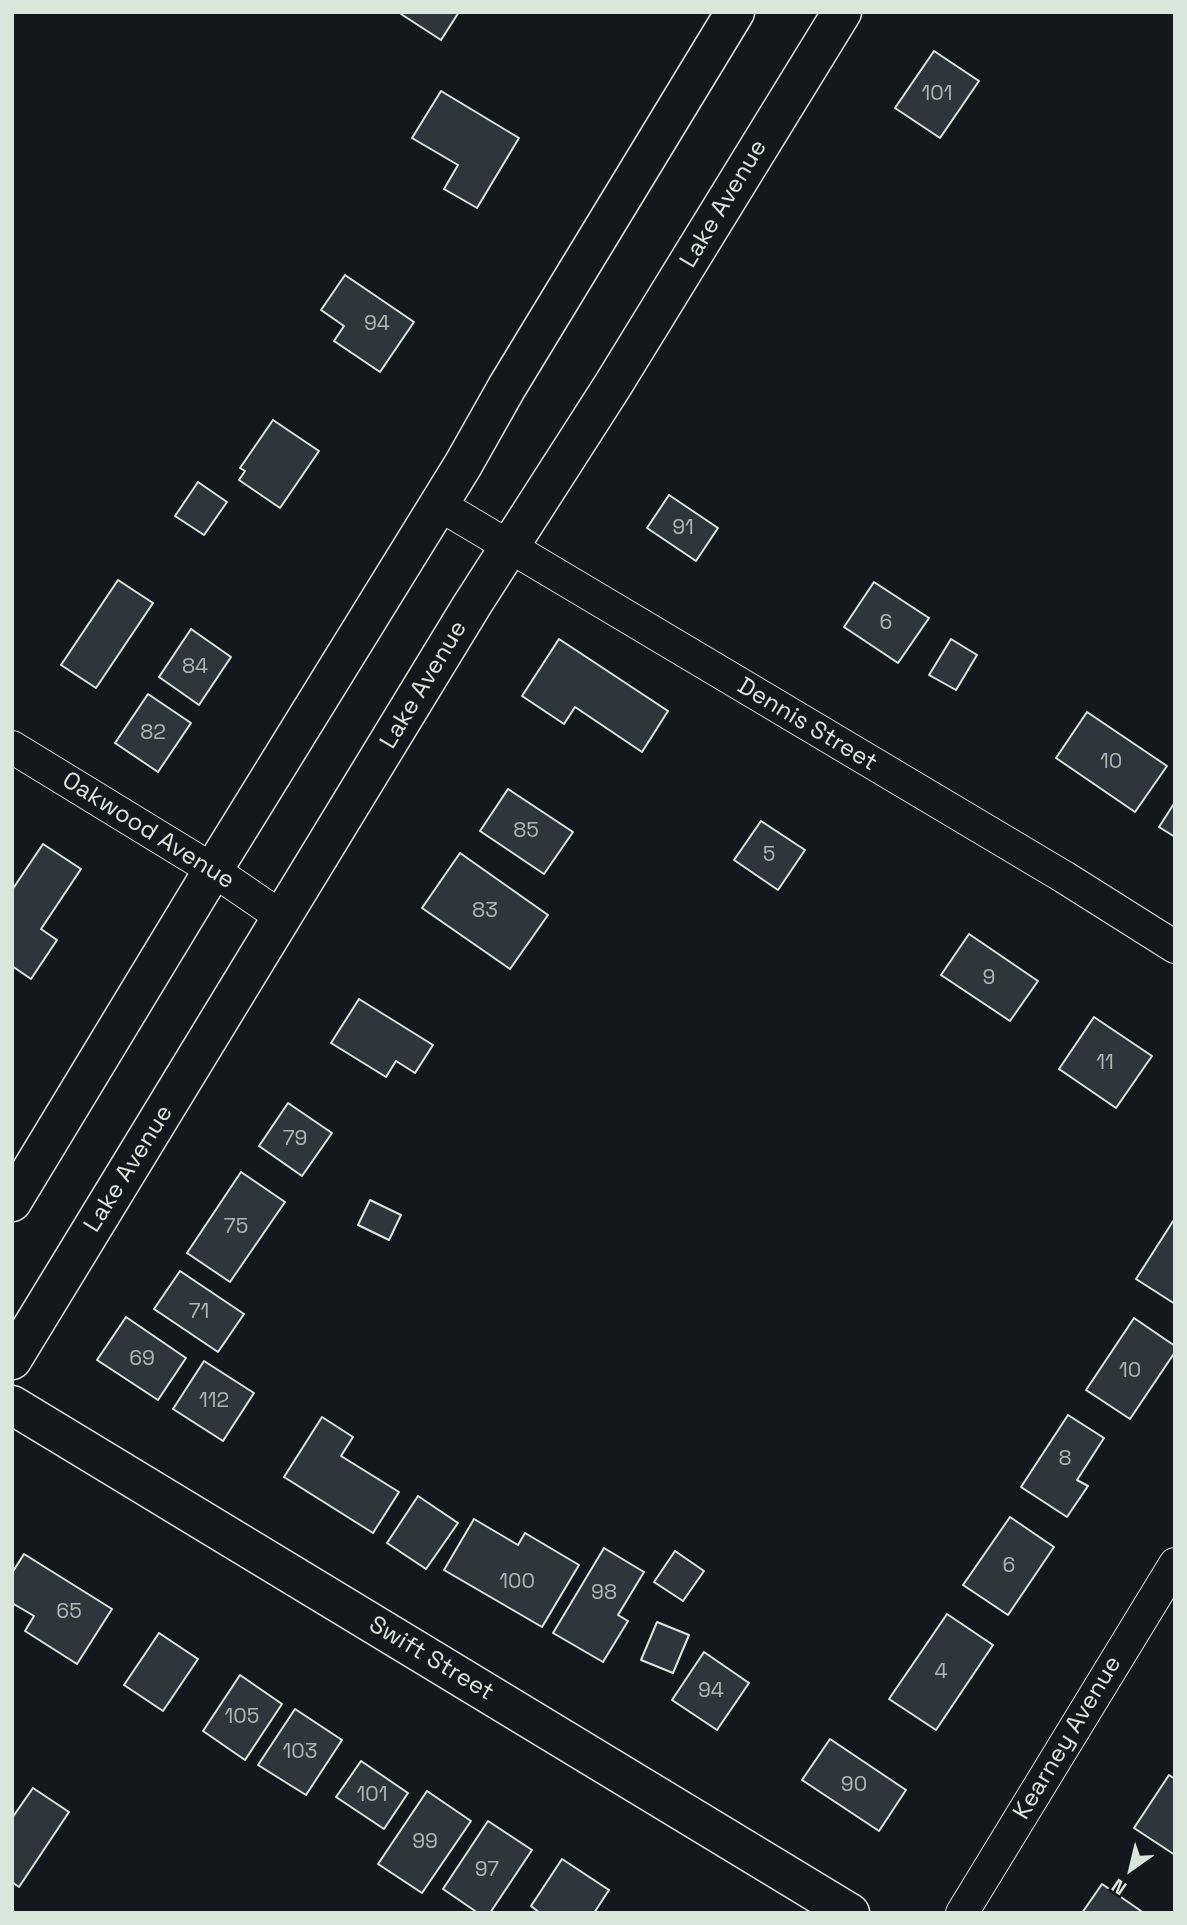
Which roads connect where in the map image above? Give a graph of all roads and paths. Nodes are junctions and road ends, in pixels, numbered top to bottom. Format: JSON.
{"nodes":[{"id":1,"x":736,"y":12,"type":"edge"},
{"id":2,"x":842,"y":12,"type":"edge"},
{"id":3,"x":438,"y":504,"type":"junction"},
{"id":4,"x":511,"y":547,"type":"junction"},
{"id":5,"x":12,"y":747,"type":"edge"},
{"id":6,"x":213,"y":870,"type":"junction"},
{"id":7,"x":282,"y":918,"type":"junction"},
{"id":8,"x":1175,"y":947,"type":"edge"},
{"id":9,"x":12,"y":1202,"type":"edge"},
{"id":10,"x":12,"y":1360,"type":"edge"},
{"id":11,"x":12,"y":1405,"type":"edge"},
{"id":12,"x":1175,"y":1564,"type":"edge"},
{"id":13,"x":850,"y":1913,"type":"edge"},
{"id":14,"x":962,"y":1913,"type":"edge"}],
"edges":[{"from":1,"to":3,"type":"main road"},
{"from":2,"to":4,"type":"main road","name":"Lake Avenue"},
{"from":3,"to":4,"type":"street","name":"Dennis Street"},
{"from":3,"to":6,"type":"main road"},
{"from":4,"to":7,"type":"main road","name":"Lake Avenue"},
{"from":4,"to":8,"type":"street","name":"Dennis Street"},
{"from":5,"to":6,"type":"street","name":"Oakwood Avenue"},
{"from":6,"to":7,"type":"street","name":"Oakwood Avenue"},
{"from":6,"to":9,"type":"main road"},
{"from":7,"to":10,"type":"main road","name":"Lake Avenue"},
{"from":11,"to":13,"type":"main road","name":"Swift Street"},
{"from":12,"to":14,"type":"street","name":"Kearney Avenue"}]}
